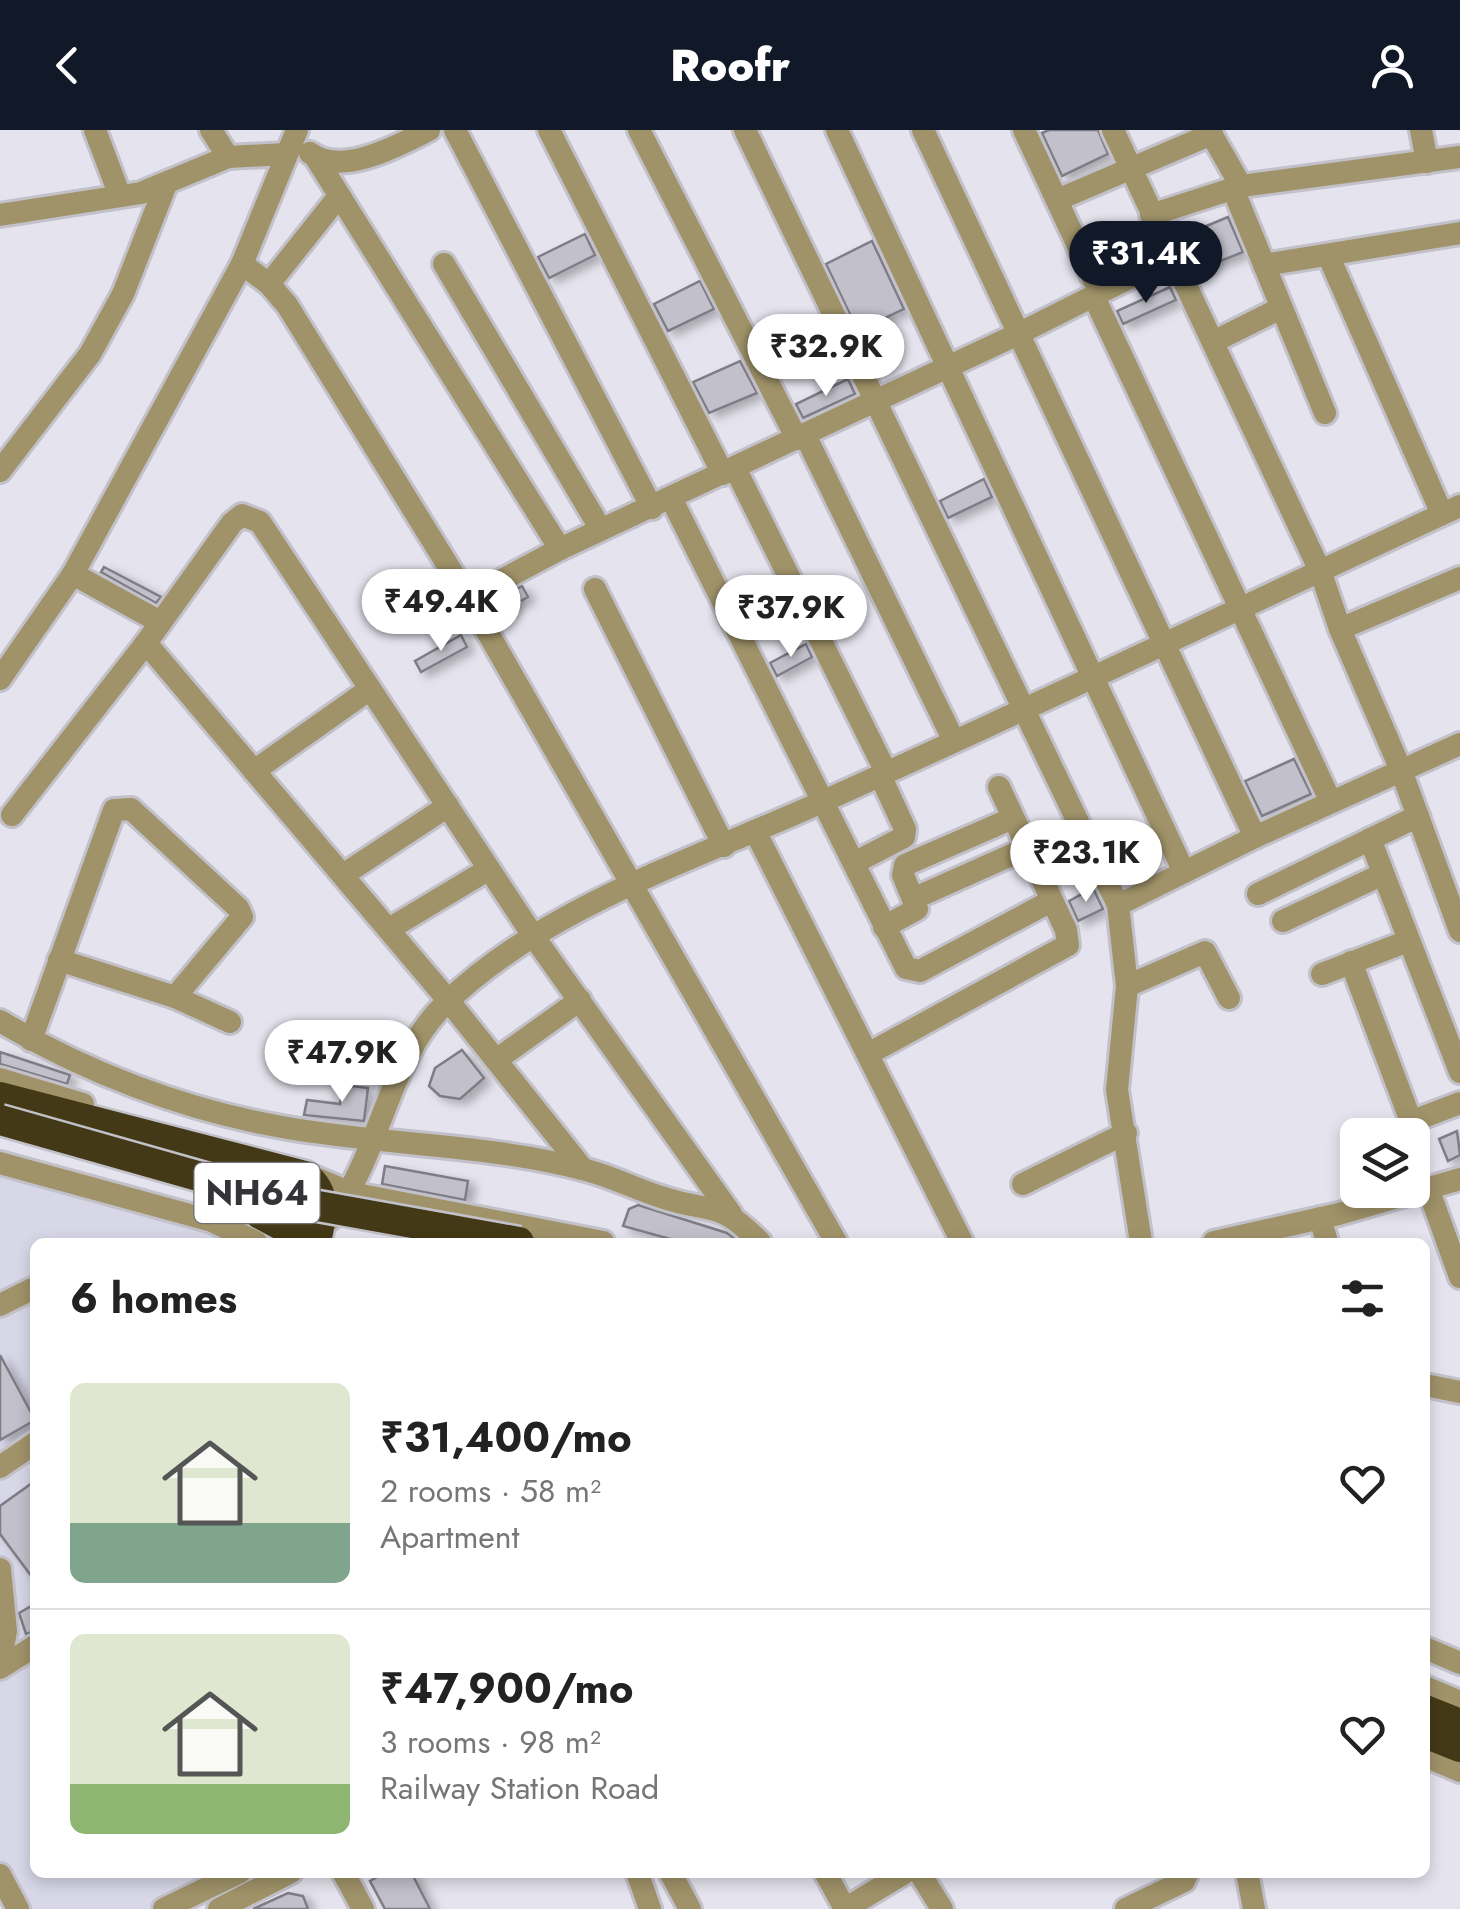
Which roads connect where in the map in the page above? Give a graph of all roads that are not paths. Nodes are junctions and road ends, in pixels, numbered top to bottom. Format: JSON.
{"nodes":[{"id":1,"x":95,"y":130,"type":"edge"},
{"id":2,"x":211,"y":130,"type":"edge"},
{"id":3,"x":429,"y":130,"type":"edge"},
{"id":4,"x":455,"y":130,"type":"edge"},
{"id":5,"x":549,"y":130,"type":"edge"},
{"id":6,"x":639,"y":130,"type":"edge"},
{"id":7,"x":745,"y":130,"type":"edge"},
{"id":8,"x":837,"y":130,"type":"edge"},
{"id":9,"x":923,"y":130,"type":"edge"},
{"id":10,"x":1024,"y":130,"type":"edge"},
{"id":11,"x":1113,"y":130,"type":"edge"},
{"id":12,"x":1422,"y":130,"type":"edge"},
{"id":13,"x":1210,"y":132,"type":"edge"},
{"id":14,"x":291,"y":138,"type":"edge"},
{"id":15,"x":228,"y":157,"type":"junction"},
{"id":16,"x":316,"y":158,"type":"junction"},
{"id":17,"x":1460,"y":158,"type":"edge"},
{"id":18,"x":1427,"y":162,"type":"junction"},
{"id":19,"x":1130,"y":168,"type":"junction"},
{"id":20,"x":165,"y":186,"type":"junction"},
{"id":21,"x":1237,"y":187,"type":"junction"},
{"id":22,"x":120,"y":196,"type":"junction"},
{"id":23,"x":339,"y":196,"type":"junction"},
{"id":24,"x":1057,"y":200,"type":"junction"},
{"id":25,"x":0,"y":215,"type":"edge"},
{"id":26,"x":1152,"y":215,"type":"junction"},
{"id":27,"x":1460,"y":233,"type":"edge"},
{"id":28,"x":1172,"y":257,"type":"junction"},
{"id":29,"x":1329,"y":257,"type":"junction"},
{"id":30,"x":242,"y":264,"type":"junction"},
{"id":31,"x":444,"y":264,"type":"dead end"},
{"id":32,"x":1264,"y":265,"type":"junction"},
{"id":33,"x":269,"y":284,"type":"junction"},
{"id":34,"x":1097,"y":295,"type":"junction"},
{"id":35,"x":1281,"y":308,"type":"junction"},
{"id":36,"x":1018,"y":334,"type":"junction"},
{"id":37,"x":1213,"y":342,"type":"junction"},
{"id":38,"x":948,"y":366,"type":"junction"},
{"id":39,"x":872,"y":401,"type":"junction"},
{"id":40,"x":1325,"y":413,"type":"dead end"},
{"id":41,"x":801,"y":437,"type":"junction"},
{"id":42,"x":0,"y":471,"type":"edge"},
{"id":43,"x":729,"y":471,"type":"junction"},
{"id":44,"x":662,"y":504,"type":"junction"},
{"id":45,"x":1451,"y":510,"type":"edge"},
{"id":46,"x":600,"y":528,"type":"junction"},
{"id":47,"x":560,"y":548,"type":"junction"},
{"id":48,"x":1322,"y":573,"type":"junction"},
{"id":49,"x":73,"y":574,"type":"junction"},
{"id":50,"x":1460,"y":578,"type":"edge"},
{"id":51,"x":596,"y":590,"type":"dead end"},
{"id":52,"x":468,"y":598,"type":"junction"},
{"id":53,"x":1240,"y":611,"type":"junction"},
{"id":54,"x":160,"y":622,"type":"junction"},
{"id":55,"x":1340,"y":629,"type":"junction"},
{"id":56,"x":146,"y":643,"type":"junction"},
{"id":57,"x":1164,"y":646,"type":"junction"},
{"id":58,"x":1096,"y":677,"type":"junction"},
{"id":59,"x":0,"y":680,"type":"edge"},
{"id":60,"x":370,"y":689,"type":"junction"},
{"id":61,"x":1022,"y":710,"type":"junction"},
{"id":62,"x":954,"y":741,"type":"junction"},
{"id":63,"x":1460,"y":744,"type":"edge"},
{"id":64,"x":254,"y":770,"type":"junction"},
{"id":65,"x":1402,"y":770,"type":"junction"},
{"id":66,"x":883,"y":773,"type":"junction"},
{"id":67,"x":999,"y":786,"type":"dead end"},
{"id":68,"x":824,"y":801,"type":"junction"},
{"id":69,"x":1331,"y":802,"type":"junction"},
{"id":70,"x":448,"y":806,"type":"junction"},
{"id":71,"x":12,"y":815,"type":"dead end"},
{"id":72,"x":1418,"y":816,"type":"junction"},
{"id":73,"x":1013,"y":818,"type":"junction"},
{"id":74,"x":756,"y":830,"type":"junction"},
{"id":75,"x":1255,"y":836,"type":"junction"},
{"id":76,"x":1370,"y":840,"type":"junction"},
{"id":77,"x":724,"y":846,"type":"junction"},
{"id":78,"x":1027,"y":848,"type":"junction"},
{"id":79,"x":854,"y":863,"type":"junction"},
{"id":80,"x":490,"y":869,"type":"junction"},
{"id":81,"x":1184,"y":872,"type":"junction"},
{"id":82,"x":1382,"y":874,"type":"junction"},
{"id":83,"x":343,"y":875,"type":"junction"},
{"id":84,"x":630,"y":887,"type":"junction"},
{"id":85,"x":1258,"y":894,"type":"dead end"},
{"id":86,"x":915,"y":898,"type":"junction"},
{"id":87,"x":1052,"y":900,"type":"junction"},
{"id":88,"x":1118,"y":905,"type":"junction"},
{"id":89,"x":1283,"y":921,"type":"dead end"},
{"id":90,"x":884,"y":927,"type":"junction"},
{"id":91,"x":388,"y":930,"type":"junction"},
{"id":92,"x":1460,"y":931,"type":"edge"},
{"id":93,"x":534,"y":937,"type":"junction"},
{"id":94,"x":1408,"y":941,"type":"junction"},
{"id":95,"x":59,"y":960,"type":"junction"},
{"id":96,"x":1351,"y":962,"type":"junction"},
{"id":97,"x":1322,"y":974,"type":"dead end"},
{"id":98,"x":1126,"y":986,"type":"junction"},
{"id":99,"x":175,"y":998,"type":"junction"},
{"id":100,"x":1230,"y":998,"type":"dead end"},
{"id":101,"x":448,"y":1000,"type":"junction"},
{"id":102,"x":580,"y":1000,"type":"junction"},
{"id":103,"x":0,"y":1021,"type":"edge"},
{"id":104,"x":230,"y":1022,"type":"dead end"},
{"id":105,"x":31,"y":1040,"type":"junction"},
{"id":106,"x":868,"y":1054,"type":"junction"},
{"id":107,"x":496,"y":1060,"type":"junction"},
{"id":108,"x":1460,"y":1072,"type":"edge"},
{"id":109,"x":0,"y":1079,"type":"edge"},
{"id":110,"x":0,"y":1097,"type":"edge"},
{"id":111,"x":1460,"y":1103,"type":"edge"},
{"id":112,"x":0,"y":1120,"type":"edge"},
{"id":113,"x":1126,"y":1134,"type":"junction"},
{"id":114,"x":376,"y":1137,"type":"junction"},
{"id":115,"x":0,"y":1142,"type":"edge"},
{"id":116,"x":0,"y":1163,"type":"edge"},
{"id":117,"x":582,"y":1169,"type":"junction"},
{"id":118,"x":1460,"y":1180,"type":"edge"},
{"id":119,"x":1023,"y":1184,"type":"dead end"},
{"id":120,"x":1430,"y":1191,"type":"edge"},
{"id":121,"x":351,"y":1193,"type":"junction"},
{"id":122,"x":1430,"y":1194,"type":"edge"},
{"id":123,"x":1360,"y":1208,"type":"edge"},
{"id":124,"x":732,"y":1214,"type":"junction"},
{"id":125,"x":1320,"y":1218,"type":"junction"},
{"id":126,"x":258,"y":1228,"type":"edge"},
{"id":127,"x":298,"y":1238,"type":"edge"},
{"id":128,"x":315,"y":1238,"type":"edge"},
{"id":129,"x":317,"y":1238,"type":"edge"},
{"id":130,"x":362,"y":1238,"type":"edge"},
{"id":131,"x":496,"y":1238,"type":"edge"},
{"id":132,"x":582,"y":1238,"type":"edge"},
{"id":133,"x":756,"y":1238,"type":"edge"},
{"id":134,"x":834,"y":1238,"type":"edge"},
{"id":135,"x":960,"y":1238,"type":"edge"},
{"id":136,"x":1140,"y":1238,"type":"edge"},
{"id":137,"x":1232,"y":1238,"type":"edge"},
{"id":138,"x":1326,"y":1238,"type":"edge"},
{"id":139,"x":1460,"y":1276,"type":"edge"},
{"id":140,"x":30,"y":1290,"type":"edge"},
{"id":141,"x":0,"y":1305,"type":"edge"},
{"id":142,"x":1430,"y":1386,"type":"edge"},
{"id":143,"x":1460,"y":1392,"type":"edge"},
{"id":144,"x":30,"y":1452,"type":"edge"},
{"id":145,"x":0,"y":1467,"type":"edge"},
{"id":146,"x":0,"y":1569,"type":"edge"},
{"id":147,"x":30,"y":1649,"type":"edge"},
{"id":148,"x":1430,"y":1649,"type":"edge"},
{"id":149,"x":1457,"y":1657,"type":"edge"},
{"id":150,"x":0,"y":1666,"type":"edge"},
{"id":151,"x":1430,"y":1689,"type":"edge"},
{"id":152,"x":1460,"y":1702,"type":"edge"},
{"id":153,"x":1430,"y":1712,"type":"edge"},
{"id":154,"x":1460,"y":1724,"type":"edge"},
{"id":155,"x":1430,"y":1735,"type":"edge"},
{"id":156,"x":1460,"y":1747,"type":"edge"},
{"id":157,"x":1430,"y":1758,"type":"edge"},
{"id":158,"x":1460,"y":1771,"type":"edge"},
{"id":159,"x":0,"y":1875,"type":"edge"},
{"id":160,"x":228,"y":1878,"type":"edge"},
{"id":161,"x":279,"y":1878,"type":"edge"},
{"id":162,"x":346,"y":1878,"type":"edge"},
{"id":163,"x":640,"y":1878,"type":"edge"},
{"id":164,"x":673,"y":1878,"type":"edge"},
{"id":165,"x":828,"y":1878,"type":"edge"},
{"id":166,"x":896,"y":1878,"type":"edge"},
{"id":167,"x":923,"y":1878,"type":"edge"},
{"id":168,"x":1185,"y":1878,"type":"edge"},
{"id":169,"x":1248,"y":1878,"type":"edge"},
{"id":170,"x":18,"y":1909,"type":"edge"},
{"id":171,"x":164,"y":1909,"type":"edge"},
{"id":172,"x":219,"y":1909,"type":"edge"},
{"id":173,"x":362,"y":1909,"type":"edge"},
{"id":174,"x":650,"y":1909,"type":"edge"},
{"id":175,"x":690,"y":1909,"type":"edge"},
{"id":176,"x":845,"y":1909,"type":"edge"},
{"id":177,"x":942,"y":1909,"type":"edge"},
{"id":178,"x":1126,"y":1909,"type":"edge"},
{"id":179,"x":1254,"y":1909,"type":"edge"}],
"edges":[{"from":1,"to":22,"type":"street"},
{"from":2,"to":15,"type":"street"},
{"from":3,"to":16,"type":"street"},
{"from":4,"to":44,"type":"street"},
{"from":5,"to":43,"type":"street"},
{"from":6,"to":41,"type":"street"},
{"from":7,"to":39,"type":"street"},
{"from":8,"to":38,"type":"street"},
{"from":9,"to":36,"type":"street"},
{"from":10,"to":24,"type":"street"},
{"from":11,"to":19,"type":"street"},
{"from":12,"to":18,"type":"street"},
{"from":13,"to":19,"type":"street"},
{"from":13,"to":21,"type":"street"},
{"from":14,"to":15,"type":"street"},
{"from":14,"to":16,"type":"street"},
{"from":14,"to":30,"type":"street"},
{"from":15,"to":20,"type":"street"},
{"from":16,"to":23,"type":"street"},
{"from":17,"to":18,"type":"street"},
{"from":18,"to":21,"type":"street"},
{"from":19,"to":24,"type":"street"},
{"from":19,"to":26,"type":"street"},
{"from":20,"to":22,"type":"street"},
{"from":20,"to":42,"type":"street"},
{"from":21,"to":26,"type":"street"},
{"from":21,"to":32,"type":"street"},
{"from":22,"to":25,"type":"street"},
{"from":23,"to":33,"type":"street"},
{"from":23,"to":47,"type":"street"},
{"from":24,"to":34,"type":"street"},
{"from":26,"to":28,"type":"street"},
{"from":27,"to":29,"type":"street"},
{"from":28,"to":34,"type":"street"},
{"from":28,"to":37,"type":"street"},
{"from":29,"to":32,"type":"street"},
{"from":29,"to":45,"type":"street"},
{"from":30,"to":33,"type":"street"},
{"from":30,"to":49,"type":"street"},
{"from":31,"to":46,"type":"street"},
{"from":32,"to":35,"type":"street"},
{"from":33,"to":52,"type":"street"},
{"from":34,"to":36,"type":"street"},
{"from":34,"to":53,"type":"street"},
{"from":35,"to":37,"type":"street"},
{"from":35,"to":40,"type":"street"},
{"from":36,"to":38,"type":"street"},
{"from":36,"to":57,"type":"street"},
{"from":37,"to":48,"type":"street"},
{"from":38,"to":39,"type":"street"},
{"from":38,"to":58,"type":"street"},
{"from":39,"to":41,"type":"street"},
{"from":39,"to":61,"type":"street"},
{"from":41,"to":43,"type":"street"},
{"from":41,"to":62,"type":"street"},
{"from":43,"to":44,"type":"street"},
{"from":43,"to":66,"type":"street"},
{"from":44,"to":46,"type":"street"},
{"from":44,"to":68,"type":"street"},
{"from":45,"to":48,"type":"street"},
{"from":46,"to":47,"type":"street"},
{"from":47,"to":52,"type":"street"},
{"from":48,"to":53,"type":"street"},
{"from":48,"to":55,"type":"street"},
{"from":49,"to":54,"type":"street"},
{"from":49,"to":59,"type":"street"},
{"from":50,"to":55,"type":"street"},
{"from":51,"to":77,"type":"street"},
{"from":52,"to":84,"type":"street"},
{"from":53,"to":57,"type":"street"},
{"from":53,"to":69,"type":"street"},
{"from":54,"to":56,"type":"street"},
{"from":54,"to":60,"type":"street"},
{"from":55,"to":65,"type":"street"},
{"from":56,"to":64,"type":"street"},
{"from":56,"to":71,"type":"street"},
{"from":57,"to":58,"type":"street"},
{"from":57,"to":75,"type":"street"},
{"from":58,"to":61,"type":"street"},
{"from":58,"to":81,"type":"street"},
{"from":60,"to":64,"type":"street"},
{"from":60,"to":70,"type":"street"},
{"from":61,"to":62,"type":"street"},
{"from":61,"to":88,"type":"street"},
{"from":62,"to":66,"type":"street"},
{"from":63,"to":65,"type":"street"},
{"from":64,"to":83,"type":"street"},
{"from":65,"to":69,"type":"street"},
{"from":65,"to":72,"type":"street"},
{"from":66,"to":68,"type":"street"},
{"from":66,"to":79,"type":"street"},
{"from":67,"to":73,"type":"street"},
{"from":68,"to":74,"type":"street"},
{"from":68,"to":79,"type":"street"},
{"from":69,"to":75,"type":"street"},
{"from":70,"to":80,"type":"street"},
{"from":70,"to":83,"type":"street"},
{"from":72,"to":76,"type":"street"},
{"from":72,"to":92,"type":"street"},
{"from":73,"to":78,"type":"street"},
{"from":73,"to":86,"type":"street"},
{"from":74,"to":77,"type":"street"},
{"from":74,"to":106,"type":"street"},
{"from":75,"to":81,"type":"street"},
{"from":76,"to":82,"type":"street"},
{"from":76,"to":85,"type":"street"},
{"from":77,"to":84,"type":"street"},
{"from":78,"to":86,"type":"street"},
{"from":78,"to":87,"type":"street"},
{"from":79,"to":90,"type":"street"},
{"from":80,"to":91,"type":"street"},
{"from":80,"to":93,"type":"street"},
{"from":81,"to":88,"type":"street"},
{"from":82,"to":89,"type":"street"},
{"from":82,"to":94,"type":"street"},
{"from":83,"to":91,"type":"street"},
{"from":84,"to":93,"type":"street"},
{"from":84,"to":134,"type":"street"},
{"from":86,"to":90,"type":"street"},
{"from":87,"to":90,"type":"street"},
{"from":87,"to":106,"type":"street"},
{"from":88,"to":98,"type":"street"},
{"from":91,"to":101,"type":"street"},
{"from":93,"to":101,"type":"street"},
{"from":93,"to":102,"type":"street"},
{"from":94,"to":96,"type":"street"},
{"from":94,"to":108,"type":"street"},
{"from":95,"to":99,"type":"street"},
{"from":95,"to":99,"type":"street"},
{"from":95,"to":105,"type":"street"},
{"from":96,"to":97,"type":"street"},
{"from":96,"to":111,"type":"street"},
{"from":98,"to":100,"type":"street"},
{"from":98,"to":113,"type":"street"},
{"from":99,"to":104,"type":"street"},
{"from":101,"to":107,"type":"street"},
{"from":101,"to":114,"type":"street"},
{"from":102,"to":107,"type":"street"},
{"from":102,"to":124,"type":"street"},
{"from":103,"to":105,"type":"street"},
{"from":105,"to":114,"type":"street"},
{"from":106,"to":135,"type":"street"},
{"from":107,"to":117,"type":"street"},
{"from":109,"to":121,"type":"street"},
{"from":110,"to":128,"type":"highway"},
{"from":112,"to":131,"type":"highway","number":"NH64","bridge":true},
{"from":113,"to":119,"type":"street"},
{"from":113,"to":136,"type":"street"},
{"from":114,"to":117,"type":"street"},
{"from":114,"to":121,"type":"street"},
{"from":115,"to":126,"type":"highway","number":"NH64"},
{"from":116,"to":126,"type":"street"},
{"from":117,"to":124,"type":"street"},
{"from":118,"to":120,"type":"street"},
{"from":121,"to":129,"type":"street"},
{"from":121,"to":132,"type":"street"},
{"from":122,"to":139,"type":"street"},
{"from":123,"to":125,"type":"street"},
{"from":124,"to":133,"type":"street"},
{"from":125,"to":137,"type":"street"},
{"from":125,"to":138,"type":"street"},
{"from":126,"to":127,"type":"highway"},
{"from":126,"to":130,"type":"highway","number":"NH64"},
{"from":140,"to":141,"type":"street"},
{"from":142,"to":143,"type":"street"},
{"from":144,"to":145,"type":"street"},
{"from":146,"to":150,"type":"street"},
{"from":147,"to":150,"type":"street"},
{"from":148,"to":149,"type":"street"},
{"from":151,"to":152,"type":"street"},
{"from":153,"to":154,"type":"highway"},
{"from":155,"to":156,"type":"highway"},
{"from":157,"to":158,"type":"street"},
{"from":159,"to":170,"type":"street"},
{"from":160,"to":171,"type":"street"},
{"from":161,"to":172,"type":"street"},
{"from":162,"to":173,"type":"street"},
{"from":163,"to":174,"type":"street"},
{"from":164,"to":175,"type":"street"},
{"from":165,"to":176,"type":"street"},
{"from":166,"to":176,"type":"street"},
{"from":167,"to":177,"type":"street"},
{"from":168,"to":178,"type":"street"},
{"from":169,"to":179,"type":"street"}]}
